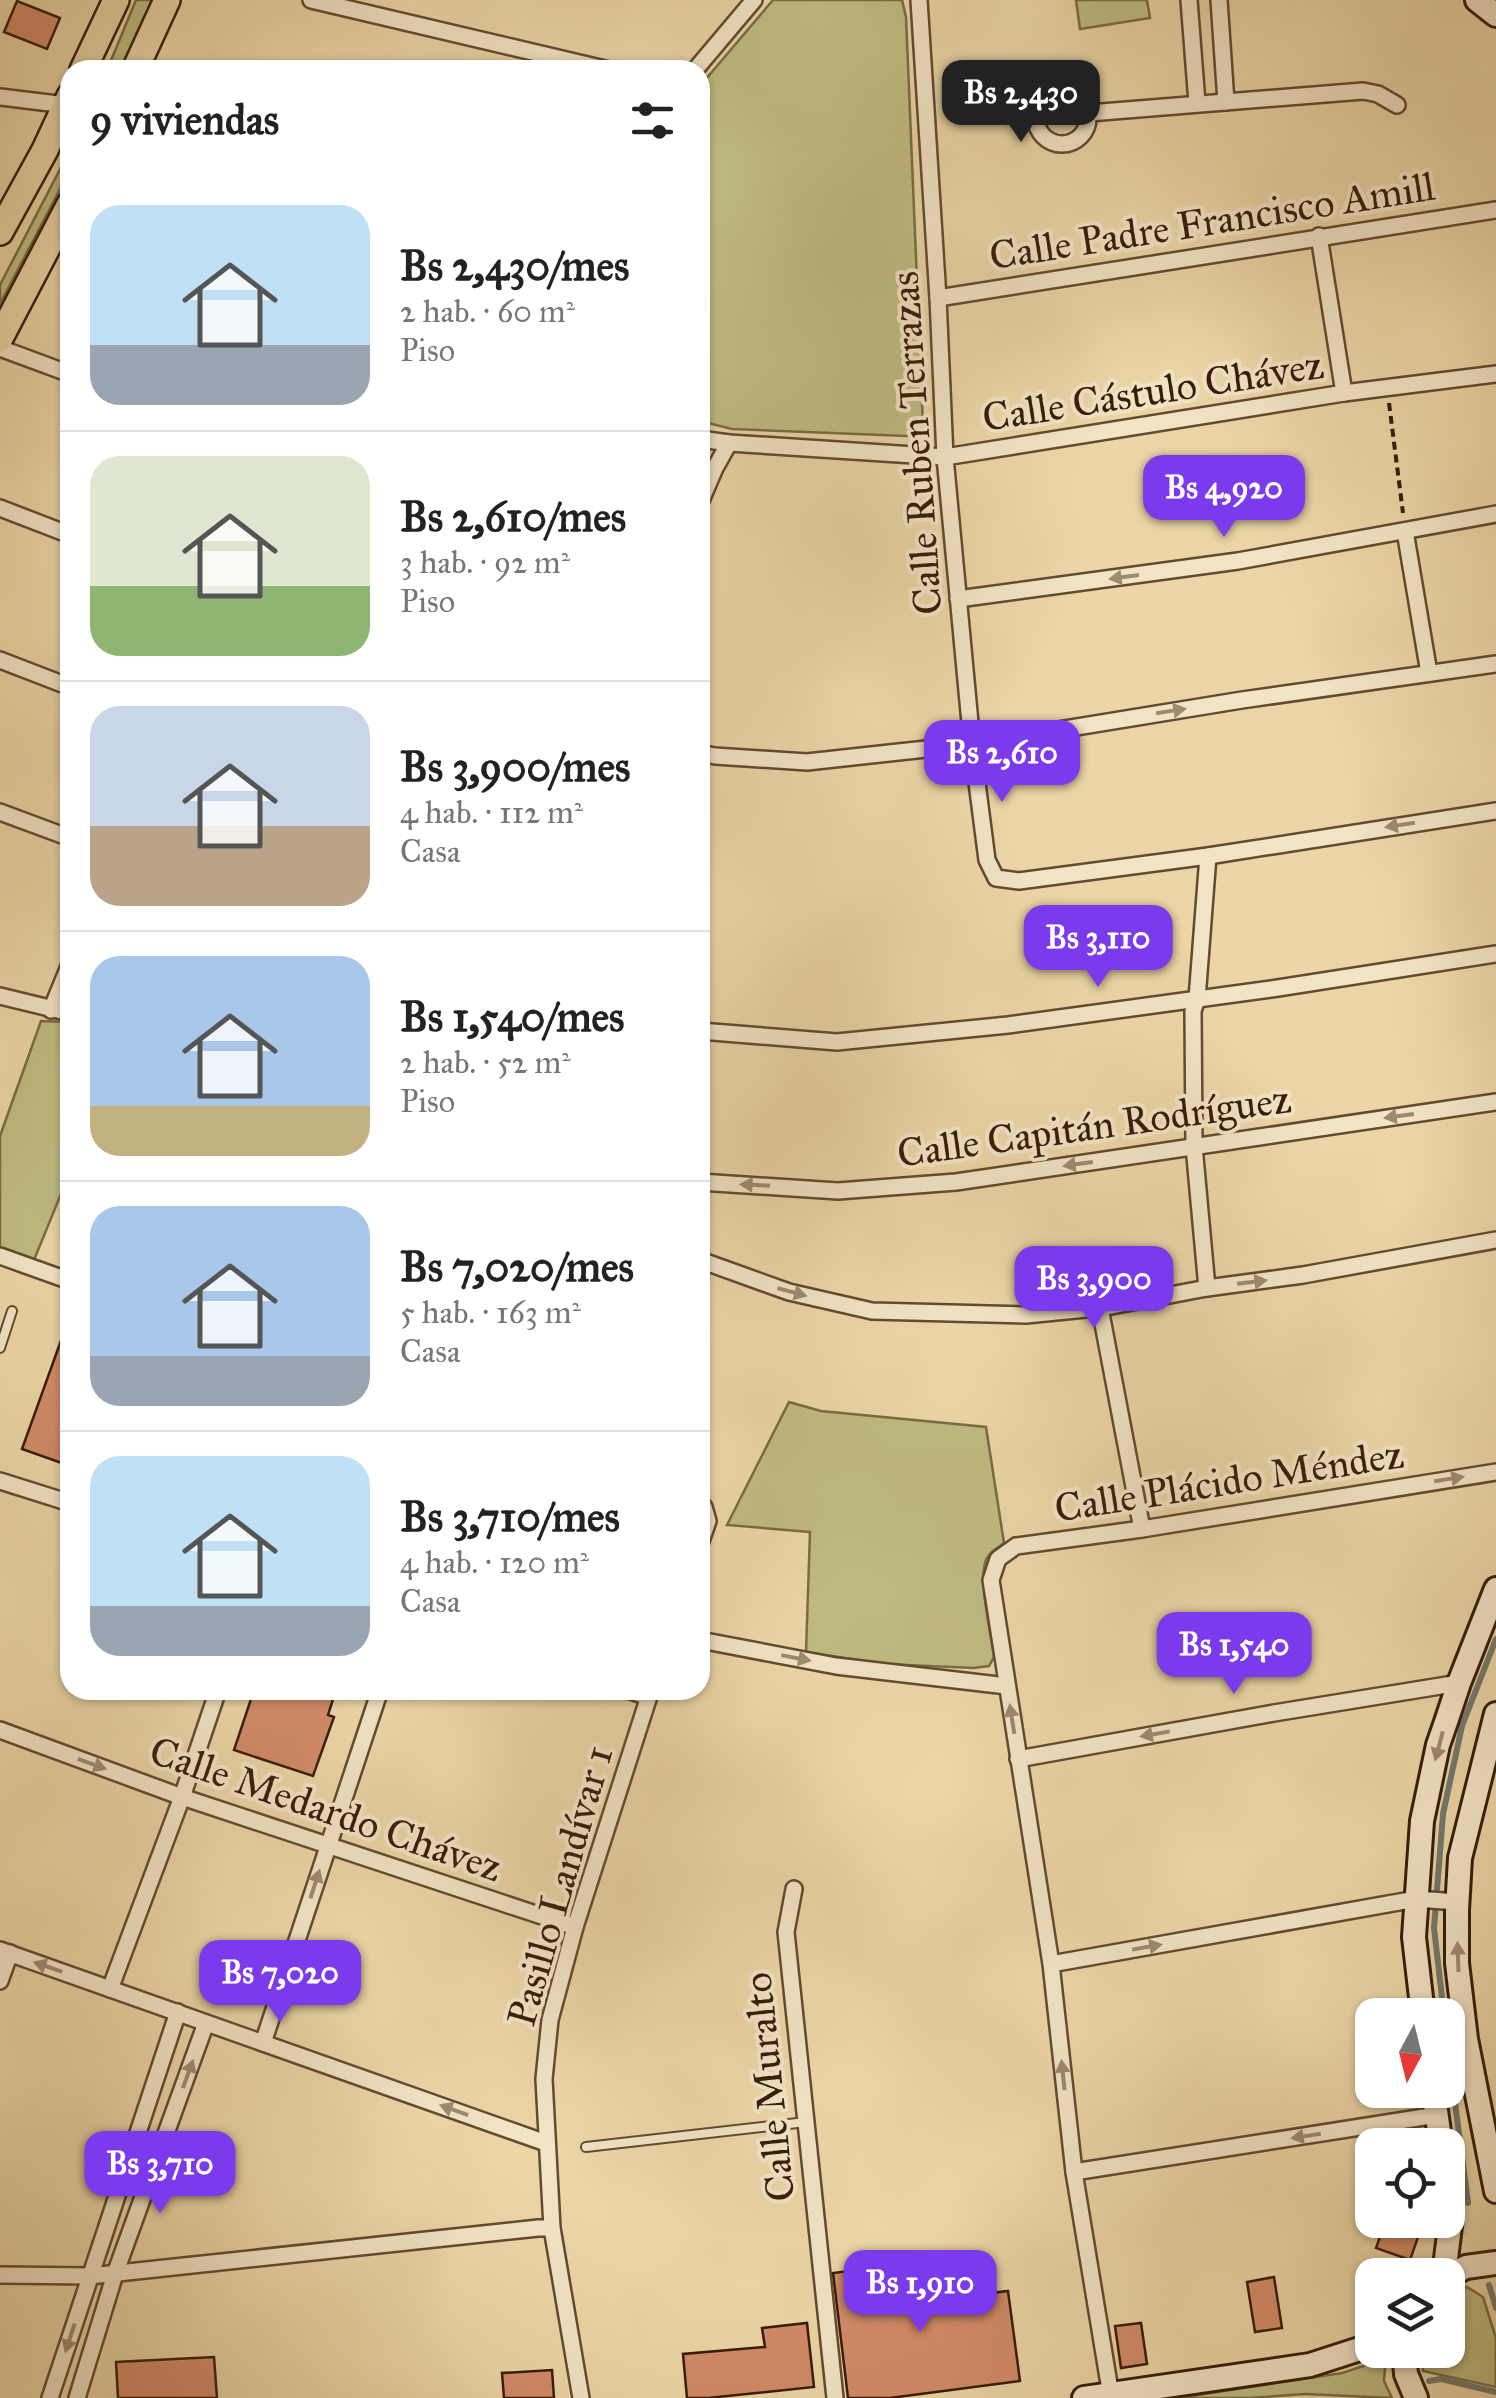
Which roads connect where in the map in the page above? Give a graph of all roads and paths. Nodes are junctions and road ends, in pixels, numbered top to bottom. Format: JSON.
{"nodes":[{"id":1,"x":116,"y":0,"type":"edge"},
{"id":2,"x":167,"y":0,"type":"edge"},
{"id":3,"x":311,"y":0,"type":"edge"},
{"id":4,"x":754,"y":0,"type":"edge"},
{"id":5,"x":919,"y":0,"type":"edge"},
{"id":6,"x":1189,"y":0,"type":"edge"},
{"id":7,"x":1220,"y":0,"type":"edge"},
{"id":8,"x":1477,"y":0,"type":"edge"},
{"id":9,"x":1496,"y":15,"type":"edge"},
{"id":10,"x":88,"y":60,"type":"edge"},
{"id":11,"x":139,"y":60,"type":"edge"},
{"id":12,"x":566,"y":60,"type":"edge"},
{"id":13,"x":704,"y":60,"type":"edge"},
{"id":14,"x":0,"y":97,"type":"edge"},
{"id":15,"x":60,"y":100,"type":"edge"},
{"id":16,"x":1226,"y":102,"type":"junction"},
{"id":17,"x":1198,"y":103,"type":"junction"},
{"id":18,"x":1398,"y":105,"type":"dead end"},
{"id":19,"x":1089,"y":113,"type":"dead end"},
{"id":20,"x":60,"y":117,"type":"edge"},
{"id":21,"x":1496,"y":210,"type":"edge"},
{"id":22,"x":60,"y":228,"type":"edge"},
{"id":23,"x":0,"y":232,"type":"edge"},
{"id":24,"x":1319,"y":236,"type":"junction"},
{"id":25,"x":938,"y":298,"type":"junction"},
{"id":26,"x":0,"y":338,"type":"edge"},
{"id":27,"x":0,"y":348,"type":"edge"},
{"id":28,"x":60,"y":370,"type":"edge"},
{"id":29,"x":1496,"y":374,"type":"edge"},
{"id":30,"x":1387,"y":388,"type":"junction"},
{"id":31,"x":1344,"y":393,"type":"junction"},
{"id":32,"x":710,"y":440,"type":"edge"},
{"id":33,"x":729,"y":443,"type":"junction"},
{"id":34,"x":945,"y":457,"type":"junction"},
{"id":35,"x":710,"y":478,"type":"edge"},
{"id":36,"x":0,"y":508,"type":"edge"},
{"id":37,"x":1496,"y":514,"type":"edge"},
{"id":38,"x":60,"y":531,"type":"edge"},
{"id":39,"x":1405,"y":531,"type":"junction"},
{"id":40,"x":958,"y":599,"type":"junction"},
{"id":41,"x":0,"y":660,"type":"edge"},
{"id":42,"x":1496,"y":664,"type":"edge"},
{"id":43,"x":1429,"y":673,"type":"junction"},
{"id":44,"x":60,"y":683,"type":"edge"},
{"id":45,"x":972,"y":744,"type":"junction"},
{"id":46,"x":710,"y":755,"type":"edge"},
{"id":47,"x":1496,"y":811,"type":"edge"},
{"id":48,"x":0,"y":812,"type":"edge"},
{"id":49,"x":60,"y":834,"type":"edge"},
{"id":50,"x":1208,"y":856,"type":"junction"},
{"id":51,"x":1496,"y":954,"type":"edge"},
{"id":52,"x":60,"y":988,"type":"edge"},
{"id":53,"x":0,"y":996,"type":"edge"},
{"id":54,"x":1197,"y":999,"type":"junction"},
{"id":55,"x":51,"y":1010,"type":"junction"},
{"id":56,"x":60,"y":1011,"type":"edge"},
{"id":57,"x":710,"y":1032,"type":"edge"},
{"id":58,"x":1496,"y":1102,"type":"edge"},
{"id":59,"x":1194,"y":1146,"type":"junction"},
{"id":60,"x":710,"y":1183,"type":"edge"},
{"id":61,"x":1496,"y":1240,"type":"edge"},
{"id":62,"x":0,"y":1256,"type":"edge"},
{"id":63,"x":710,"y":1264,"type":"edge"},
{"id":64,"x":60,"y":1277,"type":"edge"},
{"id":65,"x":1207,"y":1288,"type":"junction"},
{"id":66,"x":1100,"y":1308,"type":"junction"},
{"id":67,"x":12,"y":1311,"type":"dead end"},
{"id":68,"x":0,"y":1348,"type":"edge"},
{"id":69,"x":1496,"y":1472,"type":"edge"},
{"id":70,"x":0,"y":1481,"type":"edge"},
{"id":71,"x":60,"y":1500,"type":"edge"},
{"id":72,"x":1142,"y":1529,"type":"junction"},
{"id":73,"x":1496,"y":1589,"type":"edge"},
{"id":74,"x":710,"y":1642,"type":"edge"},
{"id":75,"x":1458,"y":1682,"type":"junction"},
{"id":76,"x":1007,"y":1686,"type":"junction"},
{"id":77,"x":215,"y":1700,"type":"edge"},
{"id":78,"x":377,"y":1700,"type":"edge"},
{"id":79,"x":648,"y":1700,"type":"edge"},
{"id":80,"x":1494,"y":1723,"type":"edge"},
{"id":81,"x":0,"y":1730,"type":"edge"},
{"id":82,"x":1018,"y":1758,"type":"junction"},
{"id":83,"x":182,"y":1797,"type":"junction"},
{"id":84,"x":327,"y":1846,"type":"junction"},
{"id":85,"x":794,"y":1889,"type":"dead end"},
{"id":86,"x":1437,"y":1900,"type":"junction"},
{"id":87,"x":575,"y":1928,"type":"junction"},
{"id":88,"x":5,"y":1951,"type":"edge"},
{"id":89,"x":1051,"y":1964,"type":"junction"},
{"id":90,"x":0,"y":1981,"type":"edge"},
{"id":91,"x":110,"y":1989,"type":"junction"},
{"id":92,"x":1421,"y":1998,"type":"edge"},
{"id":93,"x":178,"y":2012,"type":"junction"},
{"id":94,"x":206,"y":2022,"type":"junction"},
{"id":95,"x":263,"y":2043,"type":"junction"},
{"id":96,"x":1488,"y":2106,"type":"edge"},
{"id":97,"x":1436,"y":2108,"type":"edge"},
{"id":98,"x":1437,"y":2115,"type":"junction"},
{"id":99,"x":806,"y":2122,"type":"junction"},
{"id":100,"x":1439,"y":2128,"type":"edge"},
{"id":101,"x":546,"y":2143,"type":"junction"},
{"id":102,"x":586,"y":2146,"type":"dead end"},
{"id":103,"x":1074,"y":2172,"type":"junction"},
{"id":104,"x":1496,"y":2191,"type":"edge"},
{"id":105,"x":552,"y":2228,"type":"junction"},
{"id":106,"x":1496,"y":2263,"type":"edge"},
{"id":107,"x":1465,"y":2267,"type":"edge"},
{"id":108,"x":115,"y":2274,"type":"junction"},
{"id":109,"x":0,"y":2275,"type":"edge"},
{"id":110,"x":90,"y":2276,"type":"junction"},
{"id":111,"x":1355,"y":2350,"type":"edge"},
{"id":112,"x":1406,"y":2368,"type":"edge"},
{"id":113,"x":1111,"y":2396,"type":"edge"},
{"id":114,"x":50,"y":2398,"type":"edge"},
{"id":115,"x":78,"y":2398,"type":"edge"},
{"id":116,"x":581,"y":2398,"type":"edge"},
{"id":117,"x":835,"y":2398,"type":"edge"},
{"id":118,"x":1084,"y":2398,"type":"edge"},
{"id":119,"x":1416,"y":2398,"type":"edge"}],
"edges":[{"from":1,"to":10,"type":"main road"},
{"from":2,"to":11,"type":"main road"},
{"from":3,"to":12,"type":"street"},
{"from":4,"to":13,"type":"street"},
{"from":5,"to":25,"type":"street","name":"Calle Ruben Terrazas"},
{"from":6,"to":17,"type":"street"},
{"from":7,"to":16,"type":"street"},
{"from":8,"to":9,"type":"street"},
{"from":14,"to":15,"type":"street"},
{"from":16,"to":17,"type":"street"},
{"from":16,"to":18,"type":"street"},
{"from":17,"to":19,"type":"street"},
{"from":20,"to":23,"type":"main road"},
{"from":21,"to":24,"type":"street","name":"Calle Padre Francisco Amill"},
{"from":22,"to":26,"type":"main road"},
{"from":24,"to":25,"type":"street","name":"Calle Padre Francisco Amill"},
{"from":24,"to":31,"type":"street"},
{"from":25,"to":34,"type":"street","name":"Calle Ruben Terrazas"},
{"from":27,"to":28,"type":"street"},
{"from":29,"to":30,"type":"street","name":"Calle Cástulo Chávez"},
{"from":30,"to":31,"type":"street","name":"Calle Cástulo Chávez"},
{"from":30,"to":39,"type":"path"},
{"from":31,"to":34,"type":"street","name":"Calle Cástulo Chávez"},
{"from":32,"to":33,"type":"street","name":"Calle Cástulo Chávez"},
{"from":33,"to":34,"type":"street","name":"Calle Cástulo Chávez"},
{"from":33,"to":35,"type":"street"},
{"from":34,"to":40,"type":"street","name":"Calle Ruben Terrazas"},
{"from":36,"to":38,"type":"street"},
{"from":37,"to":39,"type":"street"},
{"from":39,"to":40,"type":"street","one_way":true},
{"from":39,"to":43,"type":"street"},
{"from":40,"to":45,"type":"street","name":"Calle Ruben Terrazas"},
{"from":41,"to":44,"type":"street"},
{"from":42,"to":43,"type":"street"},
{"from":45,"to":43,"type":"street","one_way":true},
{"from":45,"to":46,"type":"street"},
{"from":45,"to":50,"type":"street","name":"Calle Ruben Terrazas"},
{"from":47,"to":50,"type":"street","one_way":true},
{"from":48,"to":49,"type":"street"},
{"from":50,"to":54,"type":"street"},
{"from":51,"to":54,"type":"street"},
{"from":52,"to":55,"type":"street"},
{"from":53,"to":55,"type":"street"},
{"from":54,"to":57,"type":"street"},
{"from":54,"to":59,"type":"street"},
{"from":55,"to":56,"type":"street"},
{"from":58,"to":59,"type":"street","name":"Calle Capitán Rodríguez","one_way":true},
{"from":59,"to":60,"type":"street","name":"Calle Capitán Rodríguez","one_way":true},
{"from":59,"to":65,"type":"street"},
{"from":65,"to":61,"type":"street","one_way":true},
{"from":62,"to":64,"type":"street"},
{"from":63,"to":66,"type":"street","one_way":true},
{"from":65,"to":66,"type":"street"},
{"from":66,"to":72,"type":"street"},
{"from":67,"to":68,"type":"lane"},
{"from":72,"to":69,"type":"street","name":"Calle Plácido Méndez","one_way":true},
{"from":70,"to":71,"type":"street"},
{"from":72,"to":76,"type":"street","name":"Calle Plácido Méndez"},
{"from":73,"to":75,"type":"street"},
{"from":74,"to":76,"type":"street","one_way":true},
{"from":75,"to":82,"type":"street","one_way":true},
{"from":75,"to":86,"type":"street","one_way":true},
{"from":82,"to":76,"type":"street","one_way":true},
{"from":77,"to":83,"type":"street"},
{"from":78,"to":84,"type":"street"},
{"from":79,"to":87,"type":"street","name":"Pasillo Landívar 1"},
{"from":80,"to":86,"type":"street"},
{"from":81,"to":83,"type":"street","name":"Calle Medardo Chávez","one_way":true},
{"from":82,"to":89,"type":"street"},
{"from":83,"to":84,"type":"street","name":"Calle Medardo Chávez"},
{"from":83,"to":91,"type":"street"},
{"from":84,"to":87,"type":"street","name":"Calle Medardo Chávez"},
{"from":95,"to":84,"type":"street","one_way":true},
{"from":85,"to":99,"type":"street","name":"Calle Muralto"},
{"from":89,"to":86,"type":"street","one_way":true},
{"from":86,"to":92,"type":"street"},
{"from":96,"to":86,"type":"street","one_way":true},
{"from":87,"to":101,"type":"street","name":"Pasillo Landívar 1"},
{"from":88,"to":90,"type":"street"},
{"from":91,"to":88,"type":"street","one_way":true},
{"from":103,"to":89,"type":"street","one_way":true},
{"from":91,"to":93,"type":"street"},
{"from":93,"to":94,"type":"street"},
{"from":93,"to":110,"type":"street"},
{"from":94,"to":95,"type":"street"},
{"from":108,"to":94,"type":"street","one_way":true},
{"from":101,"to":95,"type":"street","one_way":true},
{"from":96,"to":104,"type":"street"},
{"from":97,"to":98,"type":"street"},
{"from":98,"to":100,"type":"street"},
{"from":98,"to":103,"type":"street","one_way":true},
{"from":99,"to":102,"type":"lane"},
{"from":99,"to":117,"type":"street","name":"Calle Muralto"},
{"from":101,"to":105,"type":"street","name":"Pasillo Landívar 1"},
{"from":103,"to":113,"type":"street"},
{"from":105,"to":108,"type":"street"},
{"from":105,"to":116,"type":"street","name":"Pasillo Landívar 1"},
{"from":106,"to":107,"type":"street"},
{"from":108,"to":110,"type":"street"},
{"from":108,"to":115,"type":"street"},
{"from":109,"to":110,"type":"street"},
{"from":110,"to":114,"type":"street","one_way":true},
{"from":111,"to":113,"type":"street"},
{"from":112,"to":119,"type":"street"},
{"from":113,"to":118,"type":"street"}]}
